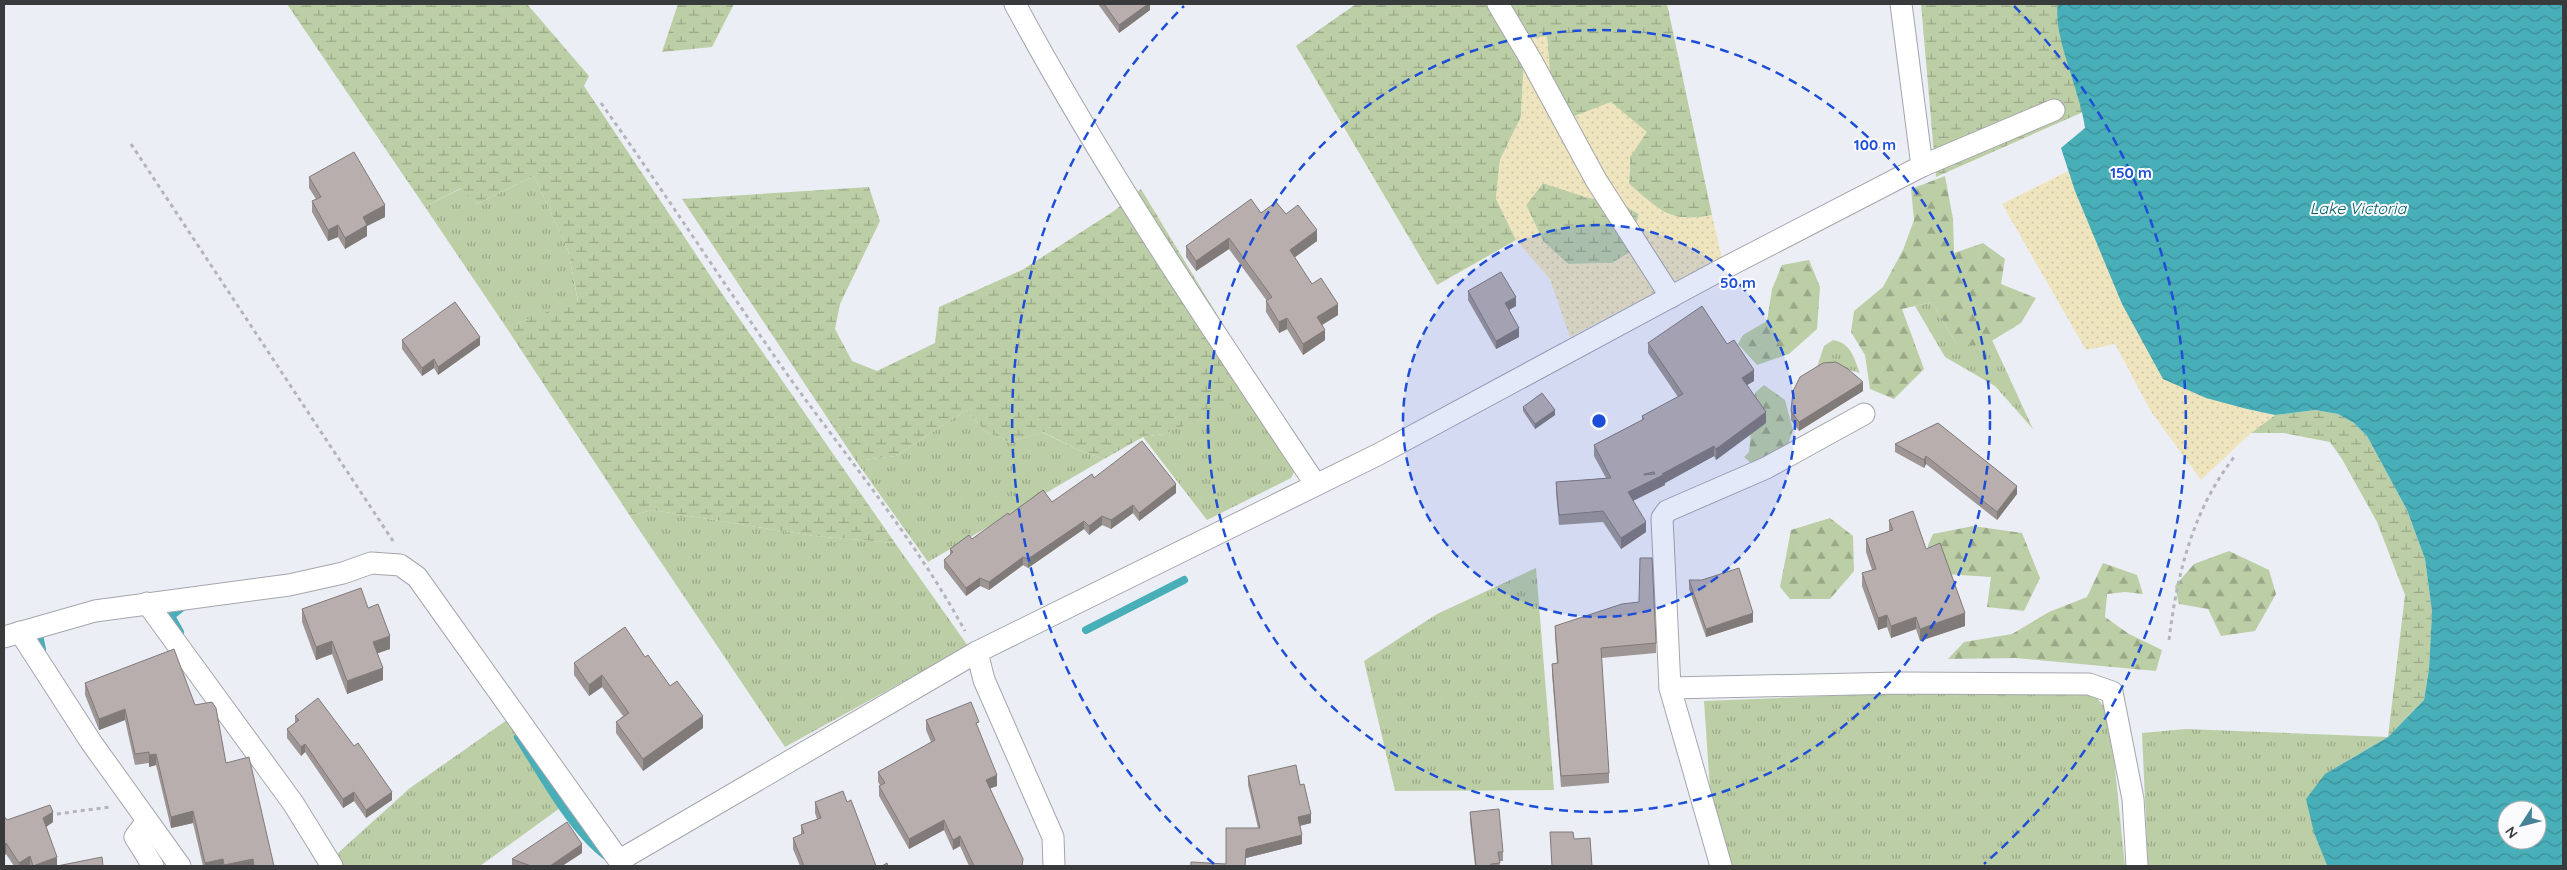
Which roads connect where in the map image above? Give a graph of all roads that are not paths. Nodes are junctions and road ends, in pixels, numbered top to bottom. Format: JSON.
{"nodes":[{"id":1,"x":1015,"y":4,"type":"edge"},
{"id":2,"x":1498,"y":4,"type":"edge"},
{"id":3,"x":1901,"y":4,"type":"edge"},
{"id":4,"x":2054,"y":110,"type":"dead end"},
{"id":5,"x":1922,"y":166,"type":"junction"},
{"id":6,"x":1671,"y":297,"type":"junction"},
{"id":7,"x":1864,"y":414,"type":"dead end"},
{"id":8,"x":1316,"y":484,"type":"junction"},
{"id":9,"x":147,"y":603,"type":"junction"},
{"id":10,"x":12,"y":634,"type":"edge"},
{"id":11,"x":977,"y":652,"type":"junction"},
{"id":12,"x":1670,"y":688,"type":"junction"},
{"id":13,"x":147,"y":821,"type":"junction"},
{"id":14,"x":622,"y":863,"type":"edge"},
{"id":15,"x":153,"y":866,"type":"edge"},
{"id":16,"x":180,"y":866,"type":"edge"},
{"id":17,"x":332,"y":866,"type":"edge"},
{"id":18,"x":1054,"y":866,"type":"edge"},
{"id":19,"x":1720,"y":866,"type":"edge"},
{"id":20,"x":2137,"y":866,"type":"edge"}],
"edges":[{"from":1,"to":8,"type":"street"},
{"from":2,"to":6,"type":"street"},
{"from":3,"to":5,"type":"street"},
{"from":4,"to":5,"type":"street"},
{"from":5,"to":6,"type":"street"},
{"from":6,"to":8,"type":"street"},
{"from":7,"to":12,"type":"street"},
{"from":8,"to":11,"type":"street"},
{"from":9,"to":10,"type":"street"},
{"from":9,"to":14,"type":"street"},
{"from":9,"to":17,"type":"street"},
{"from":10,"to":13,"type":"street"},
{"from":11,"to":14,"type":"street"},
{"from":11,"to":18,"type":"street"},
{"from":12,"to":19,"type":"street"},
{"from":12,"to":20,"type":"street"},
{"from":13,"to":15,"type":"street"},
{"from":13,"to":16,"type":"street"}]}
